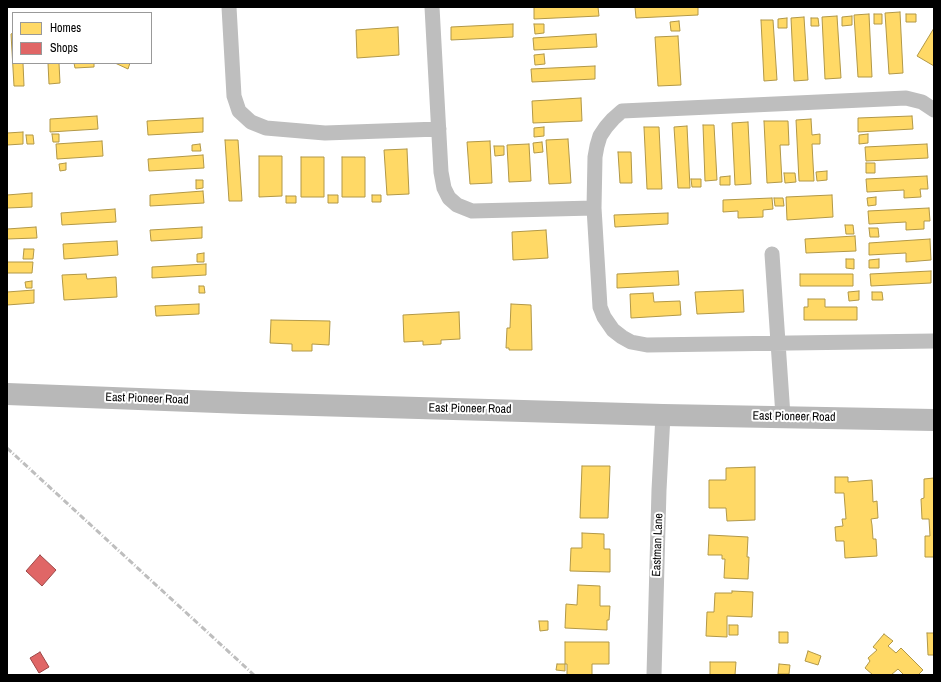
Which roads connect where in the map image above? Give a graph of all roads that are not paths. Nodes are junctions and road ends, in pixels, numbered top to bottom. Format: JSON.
{"nodes":[{"id":1,"x":229,"y":7,"type":"edge"},
{"id":2,"x":432,"y":7,"type":"edge"},
{"id":3,"x":934,"y":110,"type":"edge"},
{"id":4,"x":439,"y":129,"type":"junction"},
{"id":5,"x":594,"y":208,"type":"junction"},
{"id":6,"x":772,"y":254,"type":"dead end"},
{"id":7,"x":934,"y":341,"type":"edge"},
{"id":8,"x":778,"y":343,"type":"junction"},
{"id":9,"x":7,"y":394,"type":"edge"},
{"id":10,"x":663,"y":414,"type":"junction"},
{"id":11,"x":783,"y":416,"type":"junction"},
{"id":12,"x":934,"y":420,"type":"edge"},
{"id":13,"x":654,"y":675,"type":"edge"}],
"edges":[{"from":1,"to":4,"type":"street"},
{"from":2,"to":4,"type":"street"},
{"from":3,"to":5,"type":"street"},
{"from":4,"to":5,"type":"street"},
{"from":5,"to":8,"type":"street"},
{"from":6,"to":8,"type":"street"},
{"from":7,"to":8,"type":"street"},
{"from":8,"to":11,"type":"street"},
{"from":9,"to":10,"type":"main road","name":"East Pioneer Road"},
{"from":10,"to":11,"type":"main road","name":"East Pioneer Road"},
{"from":10,"to":13,"type":"street","name":"Eastman Lane"},
{"from":11,"to":12,"type":"main road","name":"East Pioneer Road"}]}
